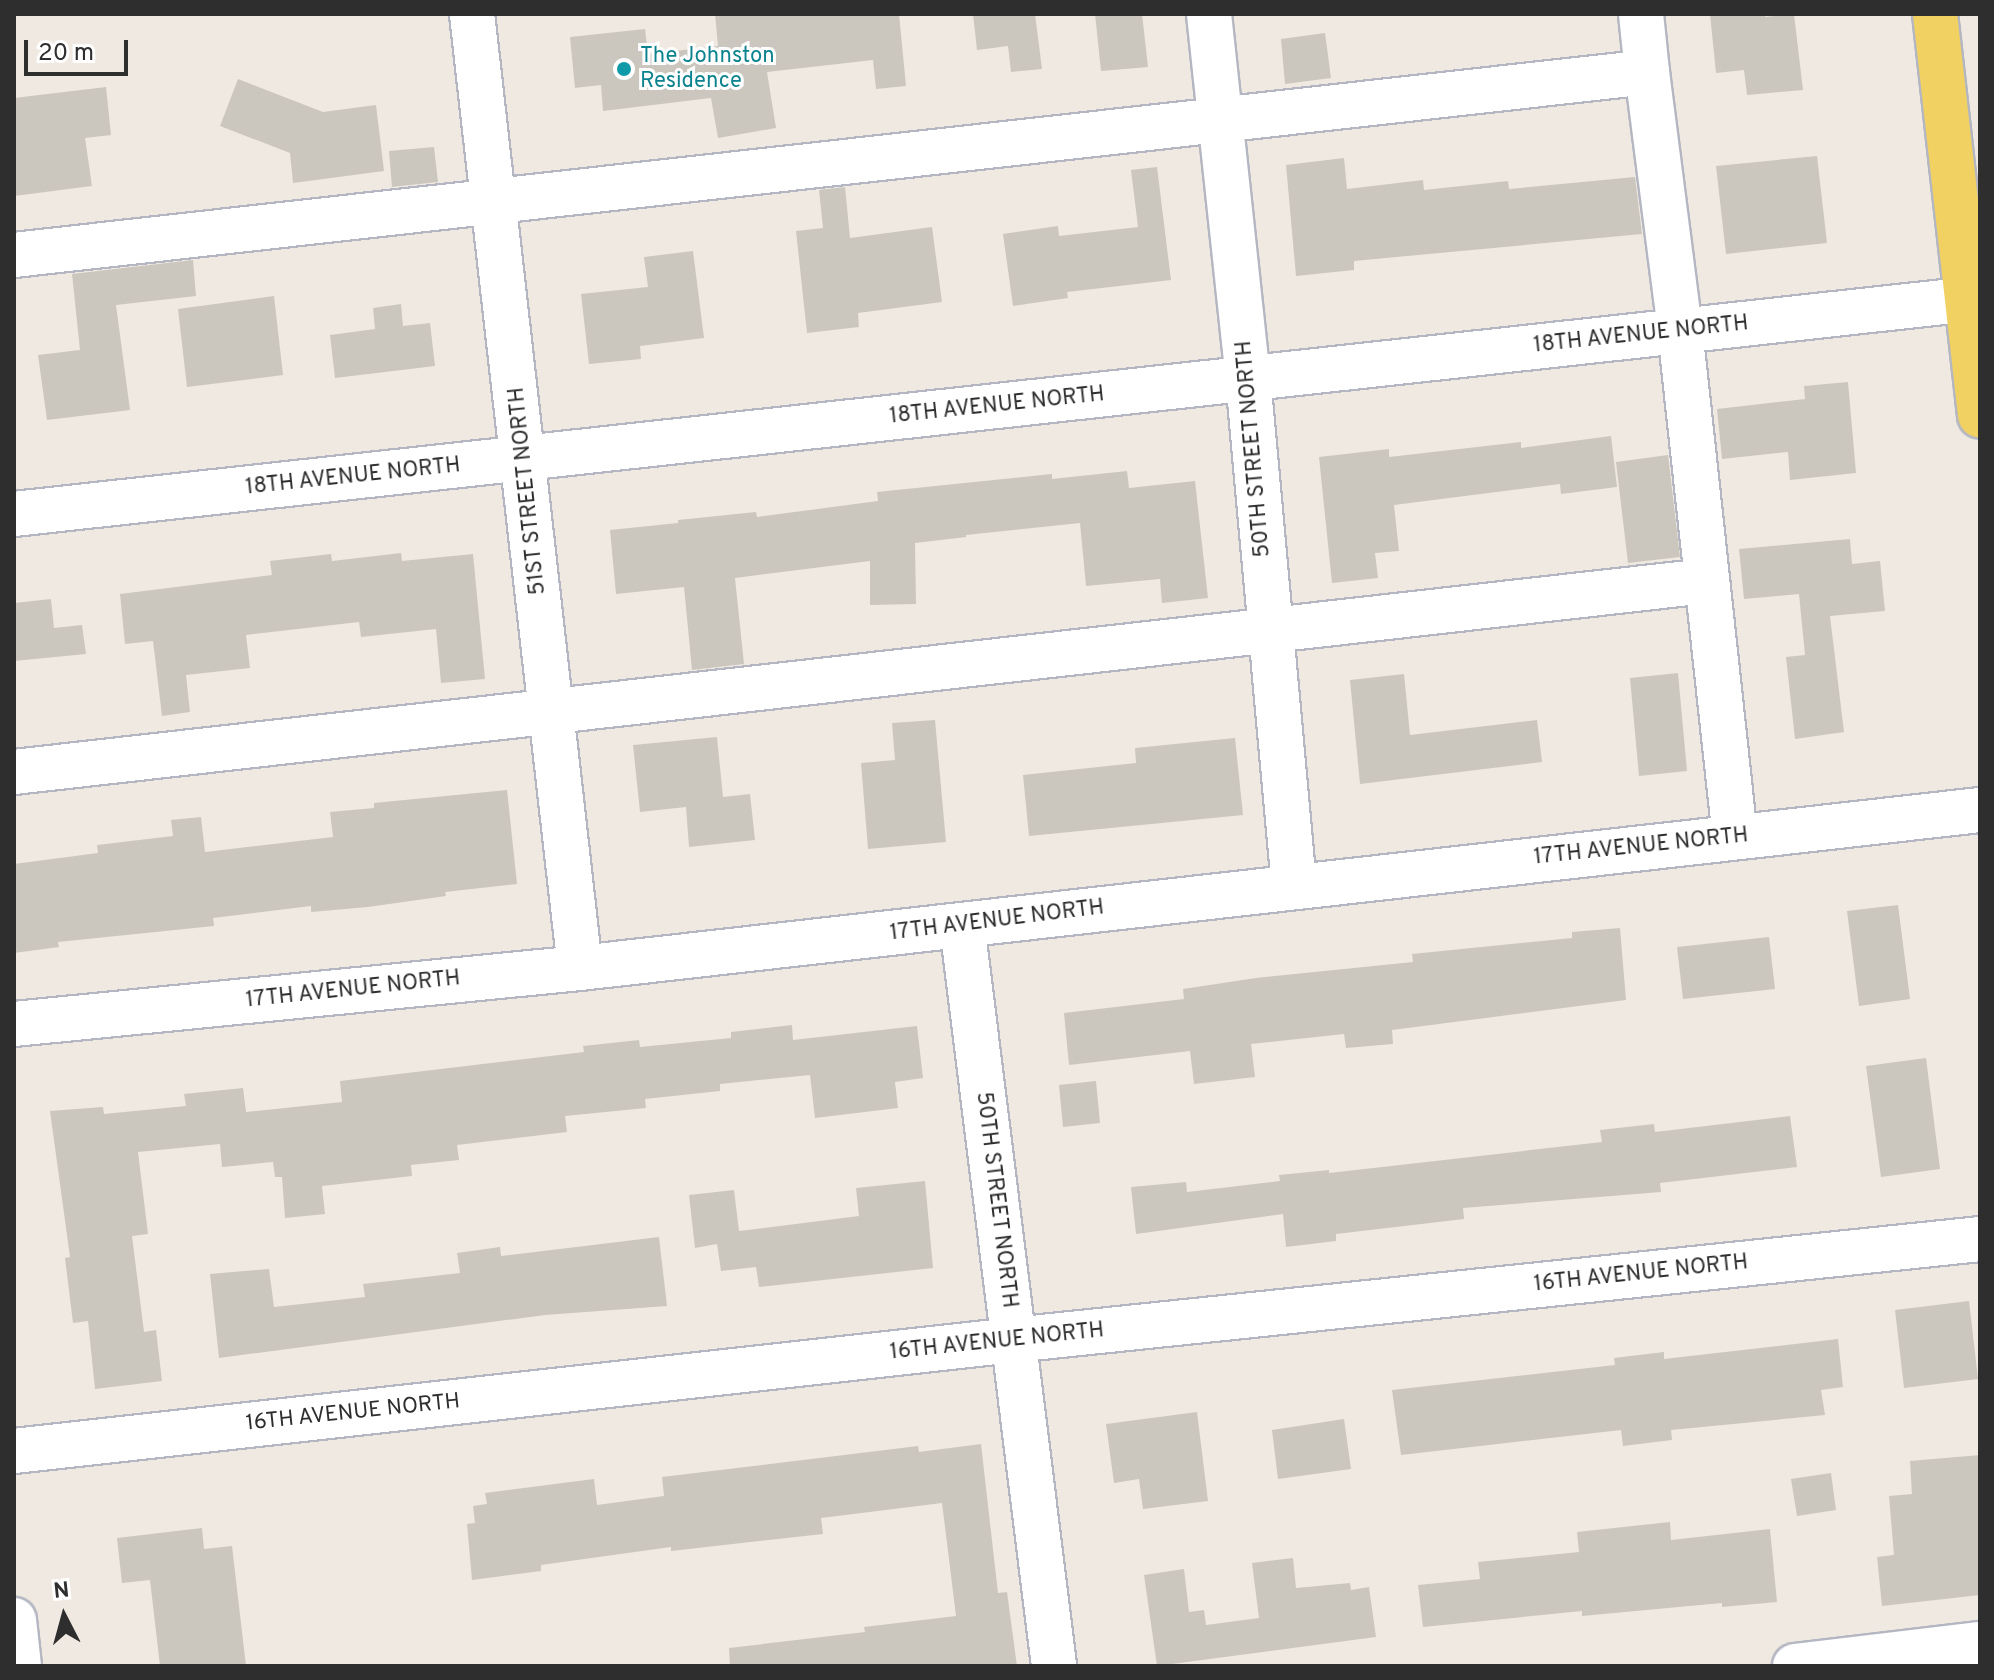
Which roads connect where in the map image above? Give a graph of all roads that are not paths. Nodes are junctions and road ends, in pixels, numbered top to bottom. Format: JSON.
{"nodes":[{"id":1,"x":472,"y":14,"type":"edge"},
{"id":2,"x":1209,"y":14,"type":"edge"},
{"id":3,"x":1641,"y":14,"type":"edge"},
{"id":4,"x":1935,"y":14,"type":"edge"},
{"id":5,"x":1647,"y":72,"type":"junction"},
{"id":6,"x":1221,"y":119,"type":"junction"},
{"id":7,"x":494,"y":201,"type":"junction"},
{"id":8,"x":14,"y":255,"type":"edge"},
{"id":9,"x":1974,"y":298,"type":"edge"},
{"id":10,"x":1680,"y":330,"type":"junction"},
{"id":11,"x":1248,"y":378,"type":"junction"},
{"id":12,"x":1980,"y":415,"type":"edge"},
{"id":13,"x":525,"y":458,"type":"junction"},
{"id":14,"x":14,"y":514,"type":"edge"},
{"id":15,"x":1705,"y":581,"type":"junction"},
{"id":16,"x":1271,"y":632,"type":"junction"},
{"id":17,"x":552,"y":712,"type":"junction"},
{"id":18,"x":14,"y":772,"type":"edge"},
{"id":19,"x":1980,"y":810,"type":"edge"},
{"id":20,"x":1735,"y":837,"type":"junction"},
{"id":21,"x":1294,"y":885,"type":"junction"},
{"id":22,"x":962,"y":925,"type":"junction"},
{"id":23,"x":580,"y":968,"type":"junction"},
{"id":24,"x":14,"y":1024,"type":"edge"},
{"id":25,"x":1980,"y":1239,"type":"edge"},
{"id":26,"x":1013,"y":1340,"type":"junction"},
{"id":27,"x":14,"y":1451,"type":"edge"},
{"id":28,"x":14,"y":1620,"type":"edge"},
{"id":29,"x":1980,"y":1644,"type":"edge"},
{"id":30,"x":19,"y":1666,"type":"edge"},
{"id":31,"x":1054,"y":1666,"type":"edge"},
{"id":32,"x":1795,"y":1666,"type":"edge"}],
"edges":[{"from":1,"to":7,"type":"street","name":"51ST STREET NORTH"},
{"from":2,"to":6,"type":"street","name":"50TH STREET NORTH"},
{"from":3,"to":5,"type":"street"},
{"from":4,"to":9,"type":"main road"},
{"from":5,"to":6,"type":"street"},
{"from":5,"to":10,"type":"street"},
{"from":6,"to":7,"type":"street"},
{"from":6,"to":11,"type":"street","name":"50TH STREET NORTH"},
{"from":7,"to":8,"type":"street"},
{"from":7,"to":13,"type":"street","name":"51ST STREET NORTH"},
{"from":9,"to":10,"type":"street","name":"18TH AVENUE NORTH"},
{"from":9,"to":12,"type":"main road"},
{"from":10,"to":11,"type":"street","name":"18TH AVENUE NORTH"},
{"from":10,"to":15,"type":"street"},
{"from":11,"to":13,"type":"street","name":"18TH AVENUE NORTH"},
{"from":11,"to":16,"type":"street","name":"50TH STREET NORTH"},
{"from":13,"to":14,"type":"street","name":"18TH AVENUE NORTH"},
{"from":13,"to":17,"type":"street","name":"51ST STREET NORTH"},
{"from":15,"to":16,"type":"street"},
{"from":15,"to":20,"type":"street"},
{"from":16,"to":17,"type":"street"},
{"from":16,"to":21,"type":"street","name":"50TH STREET NORTH"},
{"from":17,"to":18,"type":"street"},
{"from":17,"to":23,"type":"street","name":"51ST STREET NORTH"},
{"from":19,"to":20,"type":"street","name":"17TH AVENUE NORTH"},
{"from":20,"to":21,"type":"street","name":"17TH AVENUE NORTH"},
{"from":21,"to":22,"type":"street","name":"17TH AVENUE NORTH"},
{"from":22,"to":23,"type":"street","name":"17TH AVENUE NORTH"},
{"from":22,"to":26,"type":"street","name":"50TH STREET NORTH"},
{"from":23,"to":24,"type":"street","name":"17TH AVENUE NORTH"},
{"from":25,"to":26,"type":"street","name":"16TH AVENUE NORTH"},
{"from":26,"to":27,"type":"street","name":"16TH AVENUE NORTH"},
{"from":26,"to":31,"type":"street","name":"50TH STREET NORTH"},
{"from":28,"to":30,"type":"street"},
{"from":29,"to":32,"type":"street"}]}
